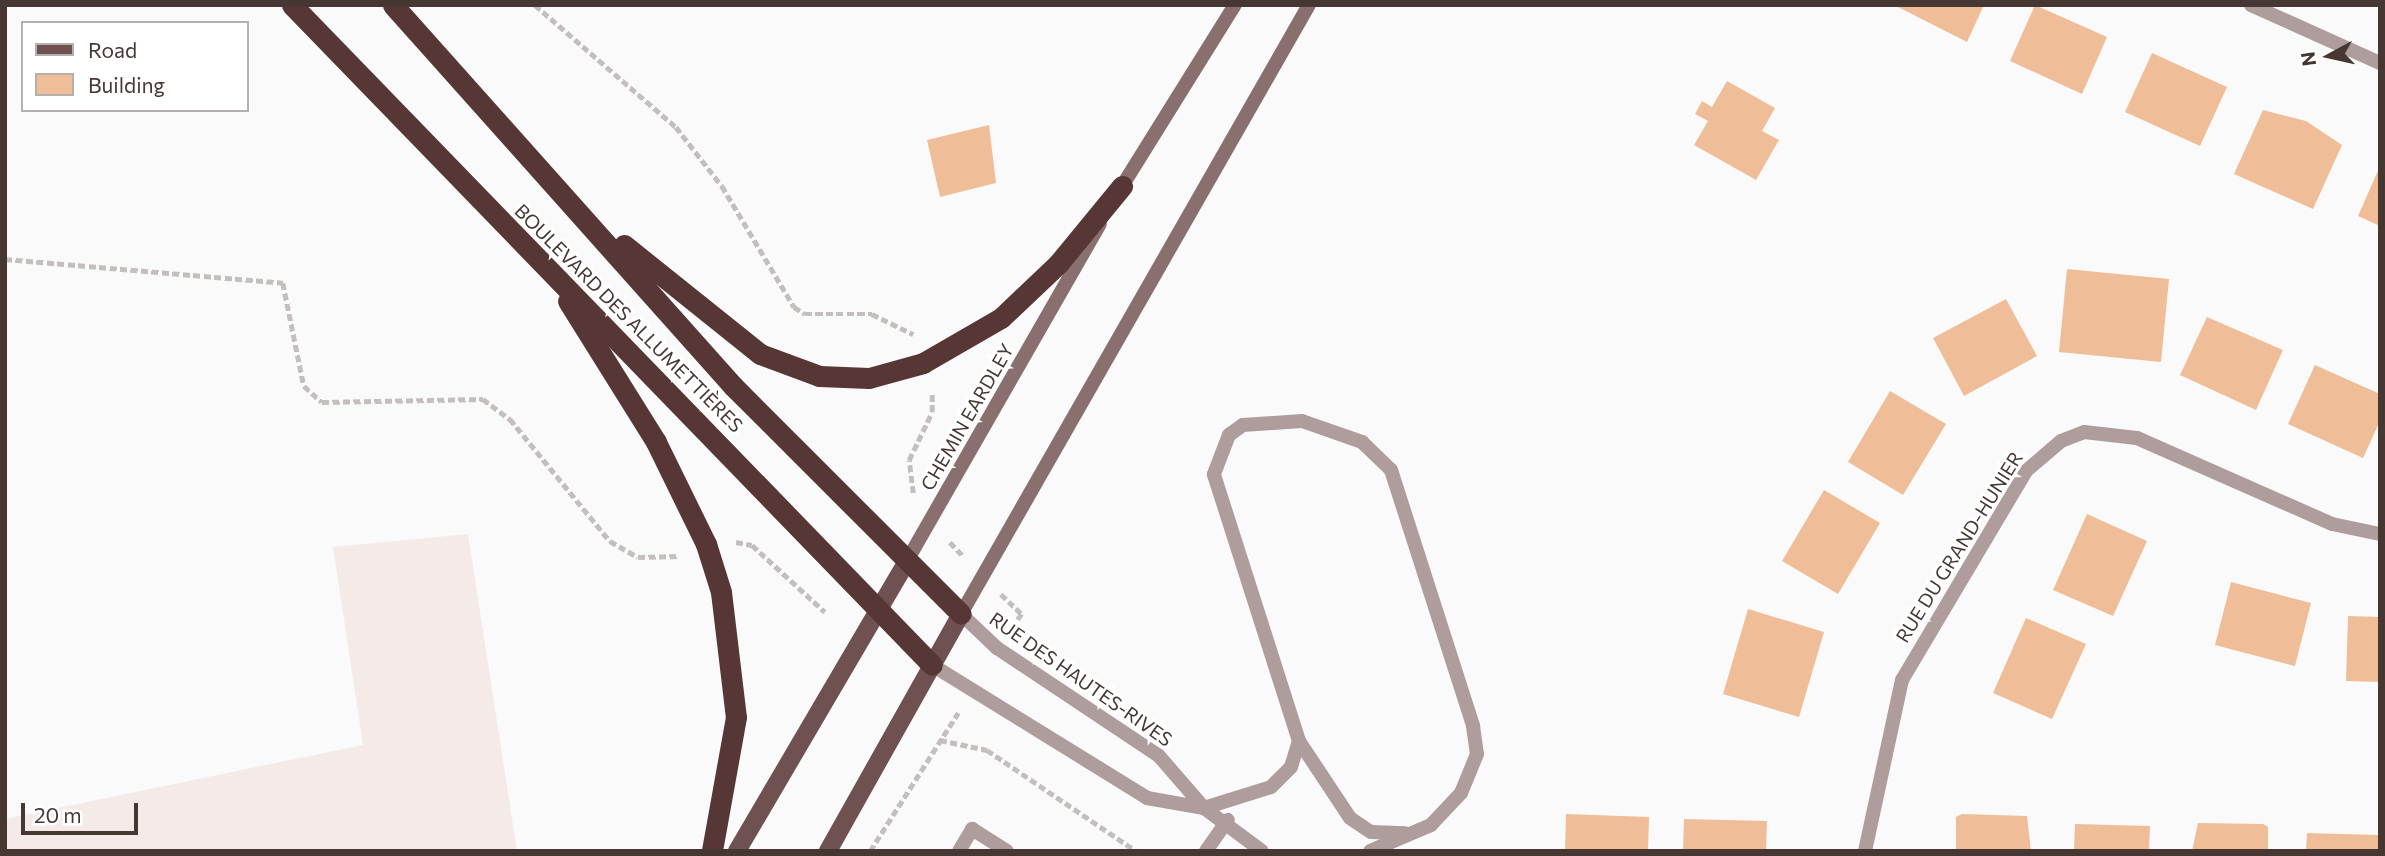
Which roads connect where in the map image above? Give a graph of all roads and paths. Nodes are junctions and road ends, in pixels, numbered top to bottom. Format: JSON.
{"nodes":[{"id":1,"x":292,"y":5,"type":"edge"},
{"id":2,"x":393,"y":5,"type":"edge"},
{"id":3,"x":1235,"y":5,"type":"edge"},
{"id":4,"x":1309,"y":5,"type":"edge"},
{"id":5,"x":2250,"y":5,"type":"edge"},
{"id":6,"x":2380,"y":63,"type":"edge"},
{"id":7,"x":1122,"y":186,"type":"junction"},
{"id":8,"x":582,"y":211,"type":"junction"},
{"id":9,"x":5,"y":259,"type":"edge"},
{"id":10,"x":542,"y":262,"type":"junction"},
{"id":11,"x":2380,"y":534,"type":"edge"},
{"id":12,"x":728,"y":544,"type":"dead end"},
{"id":13,"x":684,"y":555,"type":"dead end"},
{"id":14,"x":908,"y":559,"type":"junction"},
{"id":15,"x":878,"y":608,"type":"junction"},
{"id":16,"x":825,"y":612,"type":"dead end"},
{"id":17,"x":961,"y":614,"type":"junction"},
{"id":18,"x":932,"y":665,"type":"junction"},
{"id":19,"x":940,"y":740,"type":"dead end"},
{"id":20,"x":1299,"y":741,"type":"junction"},
{"id":21,"x":1204,"y":808,"type":"junction"},
{"id":22,"x":1228,"y":820,"type":"junction"},
{"id":23,"x":1410,"y":833,"type":"junction"},
{"id":24,"x":712,"y":851,"type":"edge"},
{"id":25,"x":737,"y":851,"type":"edge"},
{"id":26,"x":828,"y":851,"type":"edge"},
{"id":27,"x":959,"y":851,"type":"edge"},
{"id":28,"x":1007,"y":851,"type":"edge"},
{"id":29,"x":1136,"y":851,"type":"edge"},
{"id":30,"x":1206,"y":851,"type":"edge"},
{"id":31,"x":1262,"y":851,"type":"edge"},
{"id":32,"x":1370,"y":851,"type":"edge"},
{"id":33,"x":1865,"y":851,"type":"edge"}],
"edges":[{"from":1,"to":10,"type":"highway","name":"BOULEVARD DES ALLUMETTIÈRES"},
{"from":2,"to":8,"type":"highway","name":"BOULEVARD DES ALLUMETTIÈRES"},
{"from":3,"to":7,"type":"main road","name":"CHEMIN EARDLEY"},
{"from":4,"to":17,"type":"main road"},
{"from":5,"to":6,"type":"street"},
{"from":7,"to":8,"type":"highway"},
{"from":7,"to":14,"type":"main road","name":"CHEMIN EARDLEY"},
{"from":8,"to":14,"type":"highway","name":"BOULEVARD DES ALLUMETTIÈRES"},
{"from":9,"to":13,"type":"path"},
{"from":10,"to":15,"type":"highway","name":"BOULEVARD DES ALLUMETTIÈRES"},
{"from":10,"to":24,"type":"highway"},
{"from":11,"to":33,"type":"street","name":"RUE DU GRAND-HUNIER"},
{"from":12,"to":16,"type":"path"},
{"from":14,"to":15,"type":"main road","name":"CHEMIN EARDLEY"},
{"from":14,"to":17,"type":"highway","name":"BOULEVARD DES ALLUMETTIÈRES"},
{"from":15,"to":18,"type":"highway","name":"BOULEVARD DES ALLUMETTIÈRES"},
{"from":15,"to":25,"type":"main road","name":"CHEMIN EARDLEY"},
{"from":17,"to":18,"type":"main road"},
{"from":17,"to":21,"type":"street","name":"RUE DES HAUTES-RIVES"},
{"from":18,"to":21,"type":"street","name":"RUE DES HAUTES-RIVES"},
{"from":18,"to":26,"type":"main road"},
{"from":19,"to":29,"type":"path"},
{"from":20,"to":21,"type":"street"},
{"from":20,"to":23,"type":"street"},
{"from":20,"to":23,"type":"street"},
{"from":21,"to":22,"type":"street","name":"RUE DES HAUTES-RIVES"},
{"from":22,"to":30,"type":"street"},
{"from":22,"to":31,"type":"street","name":"RUE DES HAUTES-RIVES"},
{"from":23,"to":32,"type":"street"},
{"from":27,"to":28,"type":"street"}]}
